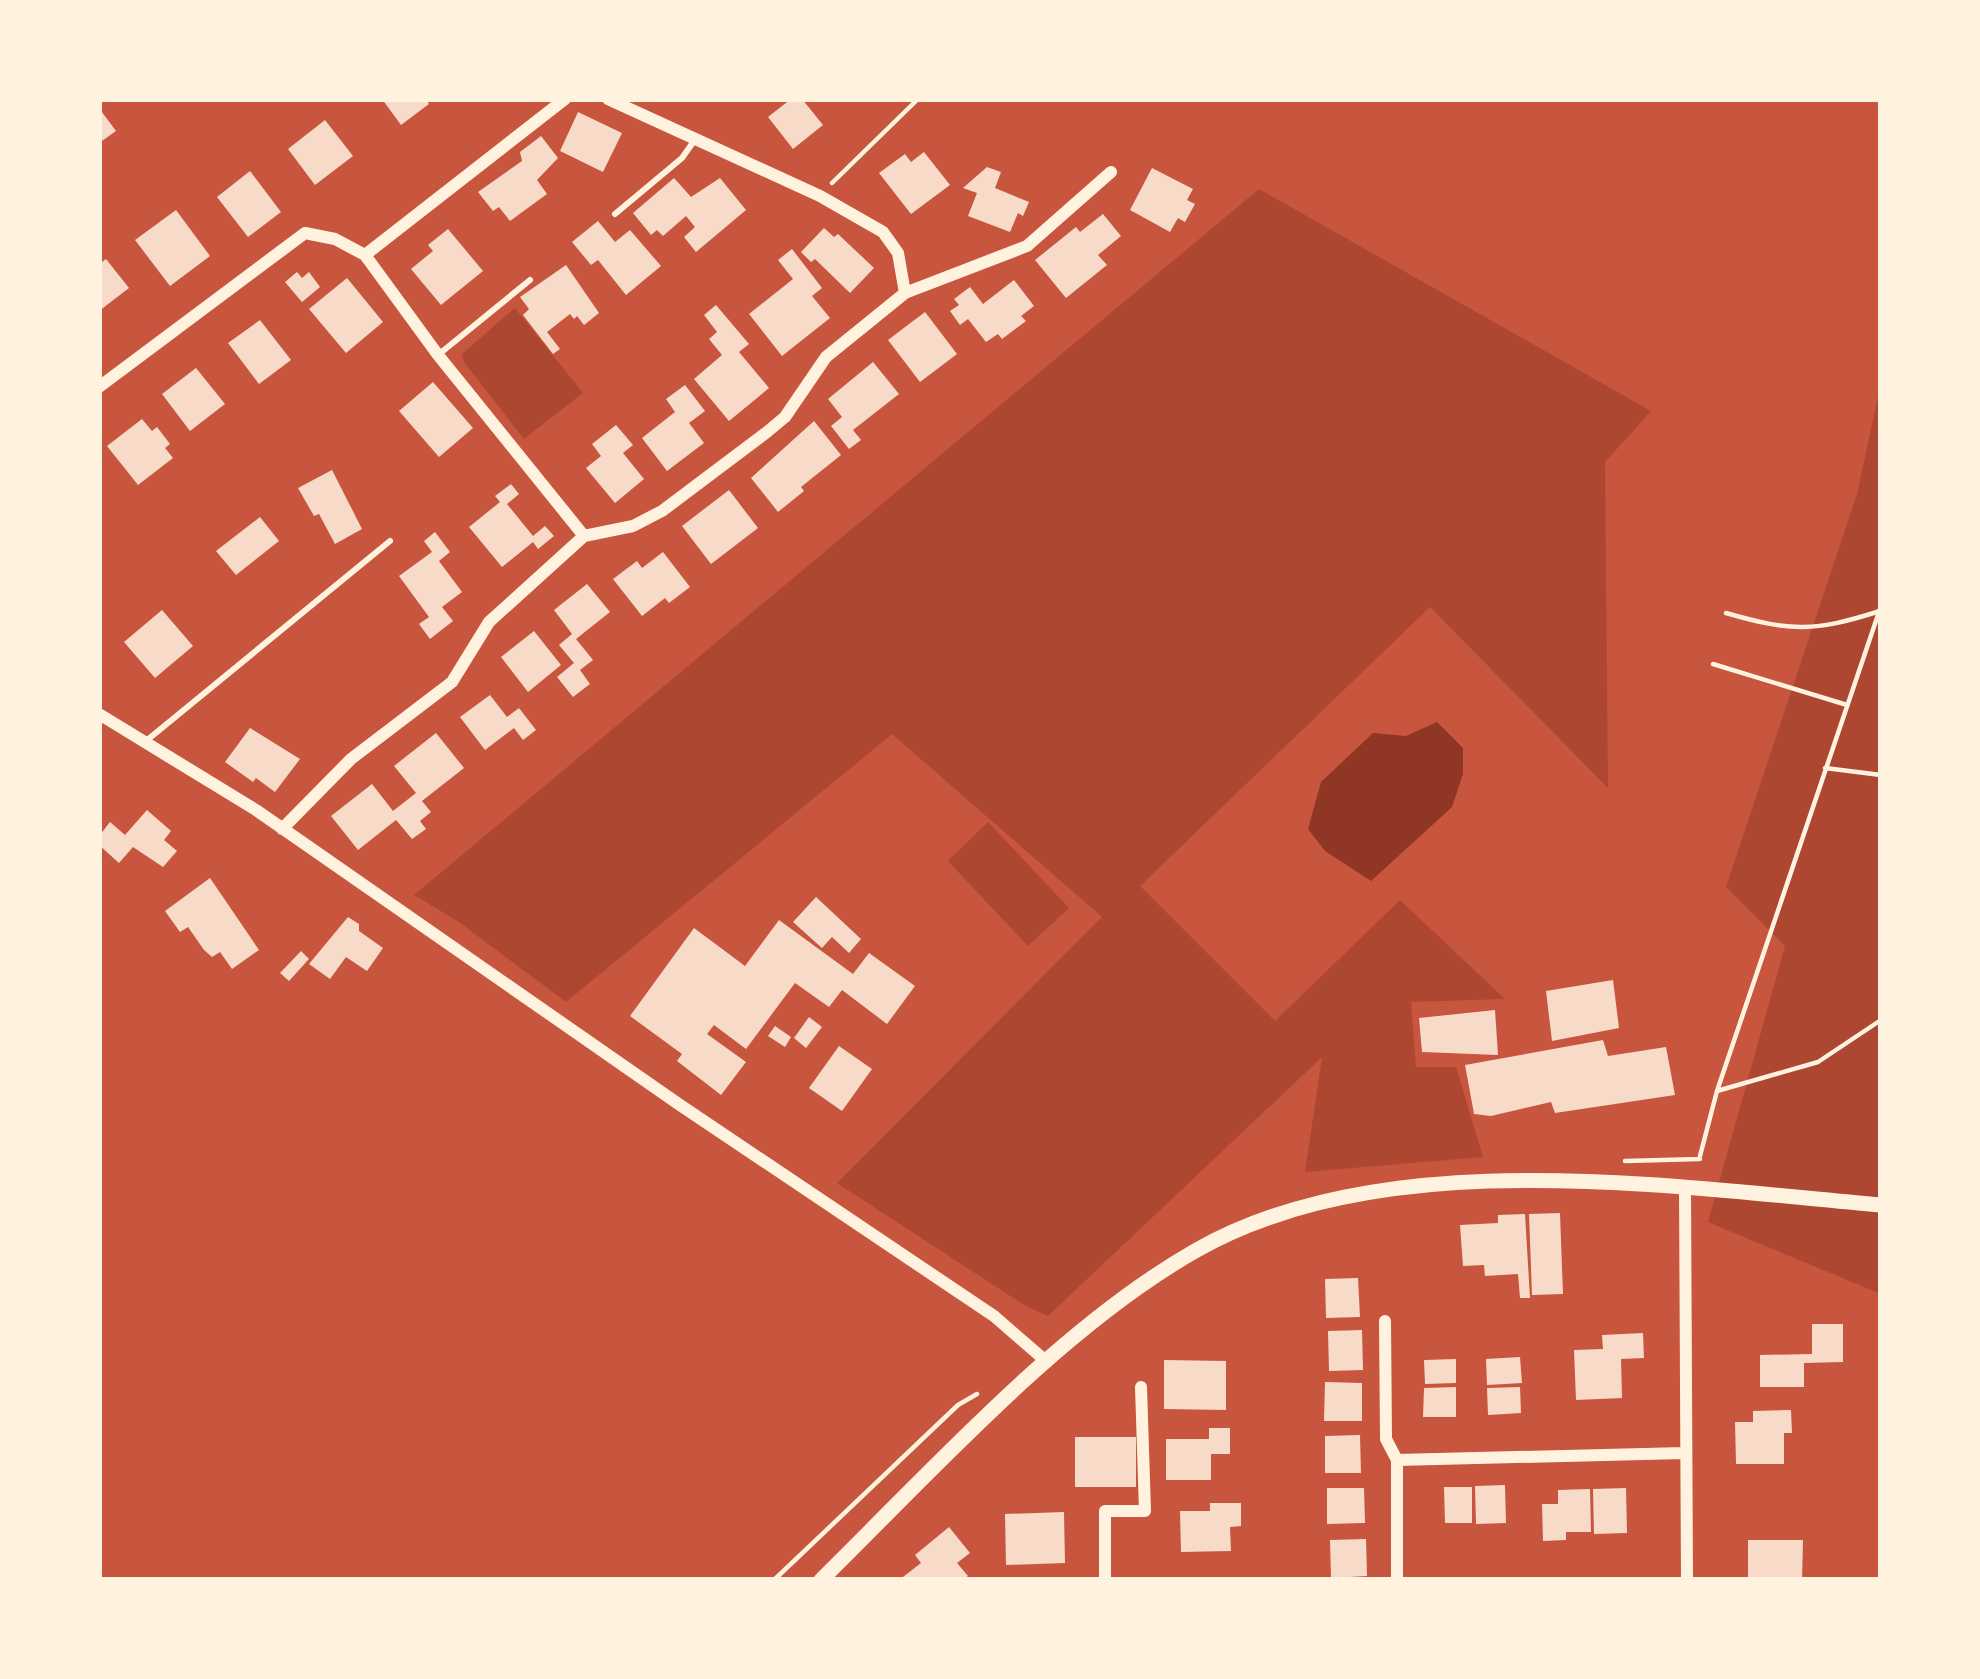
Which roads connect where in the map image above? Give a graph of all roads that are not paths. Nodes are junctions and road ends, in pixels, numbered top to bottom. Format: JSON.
{"nodes":[{"id":1,"x":565,"y":99,"type":"edge"},
{"id":2,"x":608,"y":99,"type":"edge"},
{"id":3,"x":694,"y":141,"type":"junction"},
{"id":4,"x":1111,"y":172,"type":"dead end"},
{"id":5,"x":615,"y":214,"type":"dead end"},
{"id":6,"x":365,"y":255,"type":"junction"},
{"id":7,"x":530,"y":280,"type":"dead end"},
{"id":8,"x":905,"y":292,"type":"junction"},
{"id":9,"x":438,"y":355,"type":"junction"},
{"id":10,"x":99,"y":387,"type":"edge"},
{"id":11,"x":584,"y":536,"type":"junction"},
{"id":12,"x":390,"y":541,"type":"dead end"},
{"id":13,"x":99,"y":714,"type":"edge"},
{"id":14,"x":143,"y":743,"type":"junction"},
{"id":15,"x":282,"y":830,"type":"junction"},
{"id":16,"x":1685,"y":1188,"type":"junction"},
{"id":17,"x":1881,"y":1205,"type":"edge"},
{"id":18,"x":1385,"y":1321,"type":"dead end"},
{"id":19,"x":1047,"y":1361,"type":"junction"},
{"id":20,"x":1141,"y":1387,"type":"dead end"},
{"id":21,"x":1684,"y":1454,"type":"junction"},
{"id":22,"x":1397,"y":1460,"type":"junction"},
{"id":23,"x":821,"y":1580,"type":"edge"},
{"id":24,"x":1105,"y":1580,"type":"edge"},
{"id":25,"x":1397,"y":1580,"type":"edge"},
{"id":26,"x":1687,"y":1580,"type":"edge"}],
"edges":[{"from":1,"to":6,"type":"street"},
{"from":2,"to":3,"type":"street"},
{"from":3,"to":5,"type":"lane"},
{"from":3,"to":8,"type":"street"},
{"from":4,"to":8,"type":"street"},
{"from":6,"to":9,"type":"street"},
{"from":6,"to":10,"type":"street"},
{"from":7,"to":9,"type":"lane"},
{"from":8,"to":11,"type":"street"},
{"from":9,"to":11,"type":"street"},
{"from":11,"to":15,"type":"street"},
{"from":12,"to":14,"type":"lane"},
{"from":13,"to":14,"type":"street"},
{"from":14,"to":15,"type":"street"},
{"from":15,"to":19,"type":"street"},
{"from":16,"to":17,"type":"street"},
{"from":16,"to":19,"type":"street"},
{"from":16,"to":21,"type":"street"},
{"from":18,"to":22,"type":"street"},
{"from":19,"to":23,"type":"street"},
{"from":20,"to":24,"type":"street"},
{"from":21,"to":22,"type":"street"},
{"from":21,"to":26,"type":"street"},
{"from":22,"to":25,"type":"street"}]}
